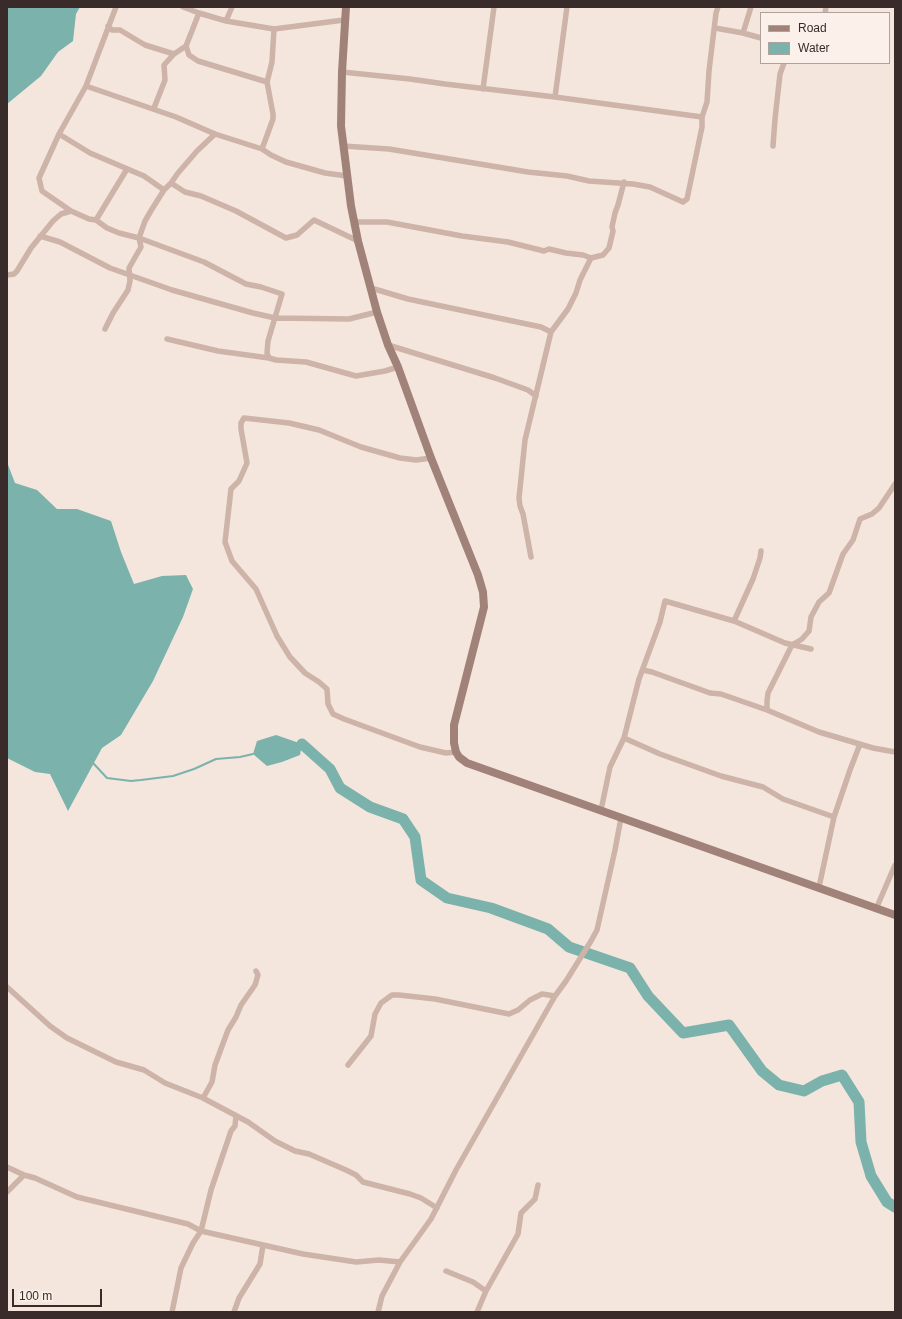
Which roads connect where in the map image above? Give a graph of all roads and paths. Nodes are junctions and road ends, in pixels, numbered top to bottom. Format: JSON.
{"nodes":[{"id":1,"x":116,"y":7,"type":"edge"},
{"id":2,"x":183,"y":7,"type":"edge"},
{"id":3,"x":232,"y":7,"type":"edge"},
{"id":4,"x":346,"y":7,"type":"edge"},
{"id":5,"x":494,"y":7,"type":"edge"},
{"id":6,"x":568,"y":7,"type":"edge"},
{"id":7,"x":718,"y":7,"type":"edge"},
{"id":8,"x":751,"y":7,"type":"edge"},
{"id":9,"x":199,"y":14,"type":"junction"},
{"id":10,"x":344,"y":20,"type":"junction"},
{"id":11,"x":226,"y":21,"type":"junction"},
{"id":12,"x":108,"y":26,"type":"junction"},
{"id":13,"x":715,"y":28,"type":"junction"},
{"id":14,"x":274,"y":29,"type":"junction"},
{"id":15,"x":743,"y":33,"type":"junction"},
{"id":16,"x":760,"y":38,"type":"edge"},
{"id":17,"x":186,"y":46,"type":"junction"},
{"id":18,"x":174,"y":54,"type":"junction"},
{"id":19,"x":784,"y":64,"type":"edge"},
{"id":20,"x":342,"y":72,"type":"junction"},
{"id":21,"x":268,"y":82,"type":"junction"},
{"id":22,"x":86,"y":86,"type":"junction"},
{"id":23,"x":483,"y":89,"type":"junction"},
{"id":24,"x":555,"y":97,"type":"junction"},
{"id":25,"x":154,"y":108,"type":"junction"},
{"id":26,"x":702,"y":117,"type":"junction"},
{"id":27,"x":59,"y":134,"type":"junction"},
{"id":28,"x":215,"y":134,"type":"junction"},
{"id":29,"x":343,"y":146,"type":"junction"},
{"id":30,"x":773,"y":146,"type":"dead end"},
{"id":31,"x":262,"y":149,"type":"junction"},
{"id":32,"x":126,"y":169,"type":"junction"},
{"id":33,"x":347,"y":176,"type":"junction"},
{"id":34,"x":624,"y":182,"type":"junction"},
{"id":35,"x":171,"y":183,"type":"junction"},
{"id":36,"x":164,"y":190,"type":"junction"},
{"id":37,"x":71,"y":211,"type":"junction"},
{"id":38,"x":96,"y":220,"type":"junction"},
{"id":39,"x":354,"y":222,"type":"junction"},
{"id":40,"x":40,"y":236,"type":"junction"},
{"id":41,"x":139,"y":238,"type":"junction"},
{"id":42,"x":358,"y":241,"type":"junction"},
{"id":43,"x":591,"y":258,"type":"junction"},
{"id":44,"x":129,"y":274,"type":"junction"},
{"id":45,"x":7,"y":275,"type":"edge"},
{"id":46,"x":371,"y":288,"type":"junction"},
{"id":47,"x":377,"y":312,"type":"junction"},
{"id":48,"x":275,"y":318,"type":"junction"},
{"id":49,"x":105,"y":329,"type":"dead end"},
{"id":50,"x":551,"y":332,"type":"junction"},
{"id":51,"x":167,"y":339,"type":"dead end"},
{"id":52,"x":388,"y":345,"type":"junction"},
{"id":53,"x":269,"y":358,"type":"junction"},
{"id":54,"x":398,"y":367,"type":"junction"},
{"id":55,"x":536,"y":396,"type":"junction"},
{"id":56,"x":431,"y":458,"type":"junction"},
{"id":57,"x":895,"y":484,"type":"edge"},
{"id":58,"x":761,"y":551,"type":"dead end"},
{"id":59,"x":531,"y":557,"type":"dead end"},
{"id":60,"x":734,"y":621,"type":"junction"},
{"id":61,"x":792,"y":645,"type":"junction"},
{"id":62,"x":811,"y":649,"type":"dead end"},
{"id":63,"x":643,"y":670,"type":"junction"},
{"id":64,"x":767,"y":710,"type":"junction"},
{"id":65,"x":624,"y":738,"type":"junction"},
{"id":66,"x":860,"y":744,"type":"junction"},
{"id":67,"x":456,"y":752,"type":"junction"},
{"id":68,"x":895,"y":752,"type":"edge"},
{"id":69,"x":600,"y":810,"type":"junction"},
{"id":70,"x":834,"y":817,"type":"junction"},
{"id":71,"x":621,"y":818,"type":"junction"},
{"id":72,"x":895,"y":865,"type":"edge"},
{"id":73,"x":819,"y":888,"type":"junction"},
{"id":74,"x":876,"y":909,"type":"junction"},
{"id":75,"x":895,"y":915,"type":"edge"},
{"id":76,"x":256,"y":971,"type":"dead end"},
{"id":77,"x":7,"y":987,"type":"edge"},
{"id":78,"x":554,"y":996,"type":"junction"},
{"id":79,"x":348,"y":1065,"type":"dead end"},
{"id":80,"x":203,"y":1098,"type":"junction"},
{"id":81,"x":236,"y":1116,"type":"junction"},
{"id":82,"x":7,"y":1166,"type":"edge"},
{"id":83,"x":24,"y":1175,"type":"junction"},
{"id":84,"x":538,"y":1185,"type":"dead end"},
{"id":85,"x":7,"y":1192,"type":"edge"},
{"id":86,"x":437,"y":1208,"type":"junction"},
{"id":87,"x":201,"y":1230,"type":"junction"},
{"id":88,"x":263,"y":1244,"type":"junction"},
{"id":89,"x":400,"y":1262,"type":"junction"},
{"id":90,"x":446,"y":1271,"type":"dead end"},
{"id":91,"x":486,"y":1291,"type":"junction"},
{"id":92,"x":172,"y":1312,"type":"edge"},
{"id":93,"x":234,"y":1312,"type":"edge"},
{"id":94,"x":378,"y":1312,"type":"edge"},
{"id":95,"x":477,"y":1312,"type":"edge"}],
"edges":[{"from":1,"to":12,"type":"street"},
{"from":2,"to":9,"type":"street"},
{"from":3,"to":11,"type":"street"},
{"from":4,"to":10,"type":"street"},
{"from":5,"to":23,"type":"street"},
{"from":6,"to":24,"type":"street"},
{"from":7,"to":13,"type":"street"},
{"from":8,"to":15,"type":"street"},
{"from":9,"to":11,"type":"street"},
{"from":9,"to":17,"type":"street"},
{"from":10,"to":14,"type":"street"},
{"from":10,"to":20,"type":"street"},
{"from":11,"to":14,"type":"street"},
{"from":12,"to":18,"type":"street"},
{"from":12,"to":22,"type":"street"},
{"from":13,"to":15,"type":"street"},
{"from":13,"to":26,"type":"street"},
{"from":14,"to":21,"type":"street"},
{"from":15,"to":16,"type":"street"},
{"from":17,"to":18,"type":"street"},
{"from":17,"to":21,"type":"street"},
{"from":18,"to":25,"type":"street"},
{"from":19,"to":30,"type":"street"},
{"from":20,"to":23,"type":"street"},
{"from":20,"to":29,"type":"street"},
{"from":21,"to":31,"type":"street"},
{"from":22,"to":25,"type":"street"},
{"from":22,"to":27,"type":"street"},
{"from":23,"to":24,"type":"street"},
{"from":24,"to":26,"type":"street"},
{"from":25,"to":28,"type":"street"},
{"from":26,"to":34,"type":"street"},
{"from":27,"to":32,"type":"street"},
{"from":27,"to":37,"type":"street"},
{"from":28,"to":31,"type":"street"},
{"from":28,"to":35,"type":"street"},
{"from":29,"to":33,"type":"street"},
{"from":29,"to":34,"type":"street"},
{"from":31,"to":33,"type":"street"},
{"from":32,"to":36,"type":"street"},
{"from":32,"to":38,"type":"street"},
{"from":33,"to":39,"type":"street"},
{"from":34,"to":43,"type":"street"},
{"from":35,"to":36,"type":"street"},
{"from":35,"to":42,"type":"street"},
{"from":36,"to":41,"type":"street"},
{"from":37,"to":38,"type":"street"},
{"from":37,"to":40,"type":"street"},
{"from":38,"to":41,"type":"street"},
{"from":39,"to":42,"type":"street"},
{"from":39,"to":43,"type":"street"},
{"from":40,"to":44,"type":"street"},
{"from":40,"to":45,"type":"street"},
{"from":41,"to":44,"type":"street"},
{"from":41,"to":48,"type":"street"},
{"from":42,"to":46,"type":"street"},
{"from":43,"to":50,"type":"street"},
{"from":44,"to":48,"type":"street"},
{"from":44,"to":49,"type":"street"},
{"from":46,"to":47,"type":"street"},
{"from":46,"to":50,"type":"street"},
{"from":47,"to":48,"type":"street"},
{"from":47,"to":52,"type":"street"},
{"from":48,"to":53,"type":"street"},
{"from":50,"to":55,"type":"street"},
{"from":51,"to":53,"type":"street"},
{"from":52,"to":54,"type":"street"},
{"from":52,"to":55,"type":"street"},
{"from":53,"to":54,"type":"street"},
{"from":54,"to":56,"type":"street"},
{"from":55,"to":59,"type":"street"},
{"from":56,"to":67,"type":"street"},
{"from":56,"to":67,"type":"street"},
{"from":57,"to":61,"type":"street"},
{"from":58,"to":60,"type":"street"},
{"from":60,"to":61,"type":"street"},
{"from":60,"to":63,"type":"street"},
{"from":61,"to":62,"type":"street"},
{"from":61,"to":64,"type":"street"},
{"from":63,"to":64,"type":"street"},
{"from":63,"to":65,"type":"street"},
{"from":64,"to":66,"type":"street"},
{"from":65,"to":69,"type":"street"},
{"from":65,"to":70,"type":"street"},
{"from":66,"to":68,"type":"street"},
{"from":66,"to":70,"type":"street"},
{"from":67,"to":69,"type":"street"},
{"from":69,"to":71,"type":"street"},
{"from":70,"to":73,"type":"street"},
{"from":71,"to":73,"type":"street"},
{"from":71,"to":78,"type":"street"},
{"from":72,"to":74,"type":"street"},
{"from":73,"to":74,"type":"street"},
{"from":74,"to":75,"type":"street"},
{"from":76,"to":80,"type":"street"},
{"from":77,"to":80,"type":"street"},
{"from":78,"to":79,"type":"street"},
{"from":78,"to":86,"type":"street"},
{"from":80,"to":81,"type":"street"},
{"from":81,"to":86,"type":"street"},
{"from":81,"to":87,"type":"street"},
{"from":82,"to":83,"type":"street"},
{"from":83,"to":85,"type":"street"},
{"from":83,"to":87,"type":"street"},
{"from":84,"to":91,"type":"street"},
{"from":86,"to":89,"type":"street"},
{"from":87,"to":88,"type":"street"},
{"from":87,"to":92,"type":"street"},
{"from":88,"to":89,"type":"street"},
{"from":88,"to":93,"type":"street"},
{"from":89,"to":94,"type":"street"},
{"from":90,"to":91,"type":"street"},
{"from":91,"to":95,"type":"street"}]}
